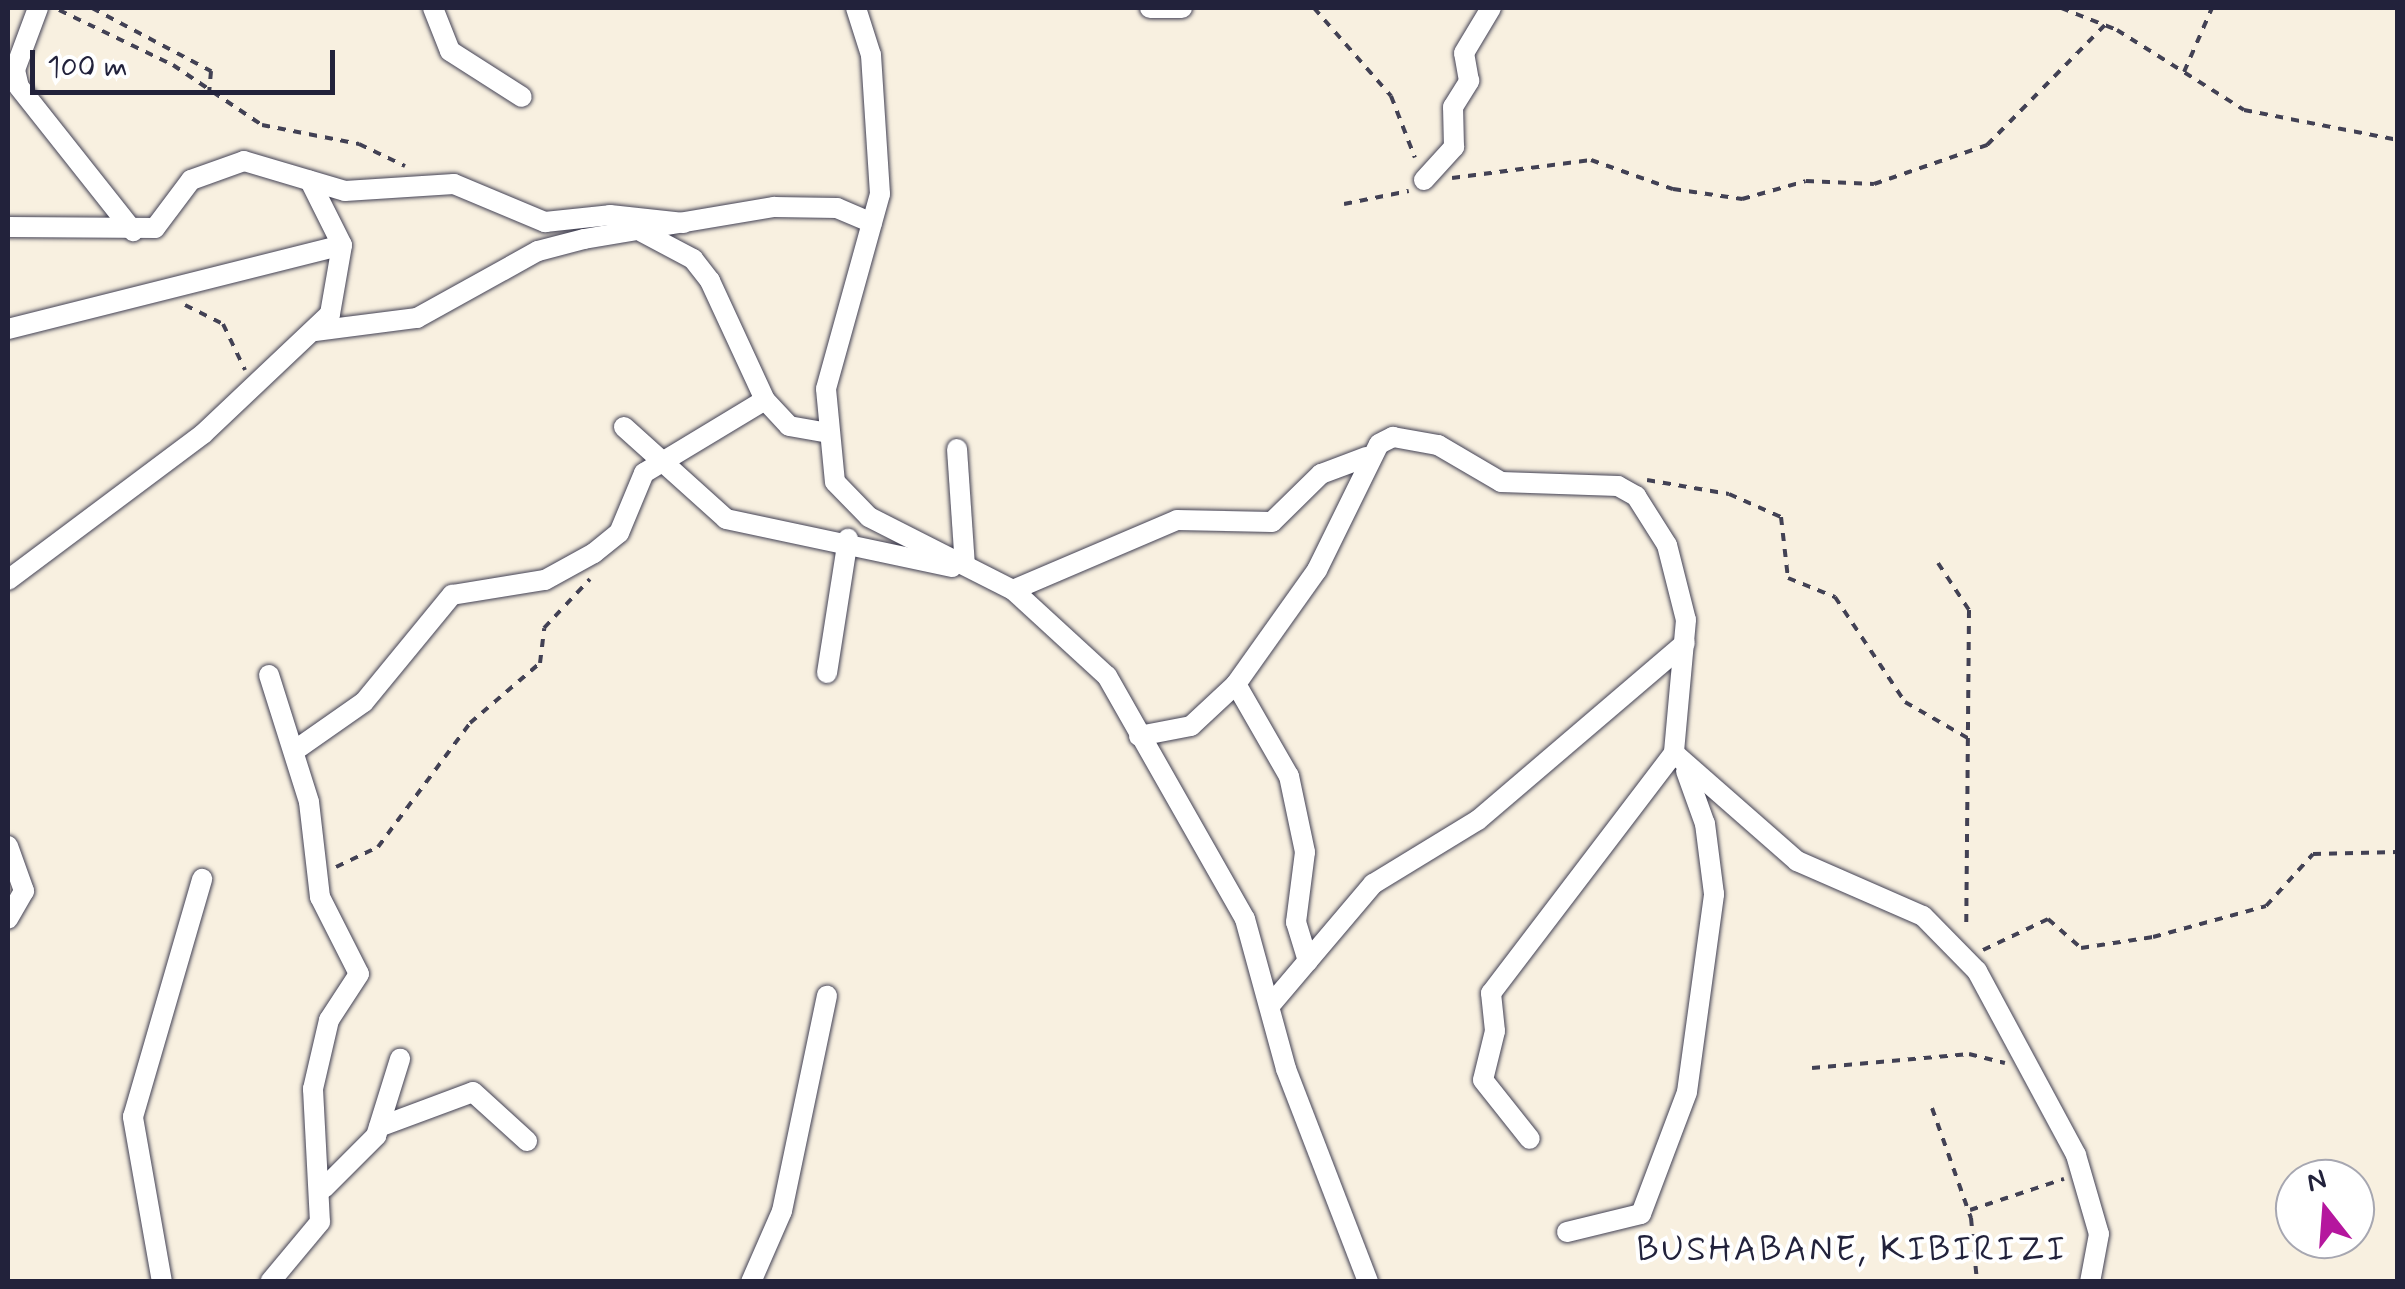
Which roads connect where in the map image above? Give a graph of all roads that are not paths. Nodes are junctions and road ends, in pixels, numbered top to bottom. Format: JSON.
{"nodes":[{"id":1,"x":38,"y":8,"type":"edge"},
{"id":2,"x":433,"y":8,"type":"edge"},
{"id":3,"x":856,"y":8,"type":"edge"},
{"id":4,"x":1150,"y":8,"type":"edge"},
{"id":5,"x":1182,"y":8,"type":"edge"},
{"id":6,"x":1490,"y":8,"type":"edge"},
{"id":7,"x":522,"y":96,"type":"dead end"},
{"id":8,"x":310,"y":181,"type":"junction"},
{"id":9,"x":1425,"y":183,"type":"road end"},
{"id":10,"x":684,"y":223,"type":"junction"},
{"id":11,"x":872,"y":223,"type":"junction"},
{"id":12,"x":8,"y":227,"type":"edge"},
{"id":13,"x":133,"y":231,"type":"junction"},
{"id":14,"x":642,"y":232,"type":"junction"},
{"id":15,"x":342,"y":244,"type":"junction"},
{"id":16,"x":8,"y":329,"type":"edge"},
{"id":17,"x":315,"y":332,"type":"junction"},
{"id":18,"x":766,"y":400,"type":"junction"},
{"id":19,"x":624,"y":427,"type":"dead end"},
{"id":20,"x":824,"y":432,"type":"junction"},
{"id":21,"x":957,"y":449,"type":"dead end"},
{"id":22,"x":1366,"y":456,"type":"junction"},
{"id":23,"x":668,"y":459,"type":"junction"},
{"id":24,"x":848,"y":540,"type":"junction"},
{"id":25,"x":972,"y":568,"type":"junction"},
{"id":26,"x":8,"y":580,"type":"edge"},
{"id":27,"x":1012,"y":590,"type":"junction"},
{"id":28,"x":1685,"y":643,"type":"junction"},
{"id":29,"x":827,"y":673,"type":"dead end"},
{"id":30,"x":270,"y":675,"type":"dead end"},
{"id":31,"x":1236,"y":684,"type":"junction"},
{"id":32,"x":1139,"y":736,"type":"junction"},
{"id":33,"x":294,"y":752,"type":"junction"},
{"id":34,"x":1679,"y":761,"type":"junction"},
{"id":35,"x":8,"y":846,"type":"edge"},
{"id":36,"x":202,"y":879,"type":"dead end"},
{"id":37,"x":8,"y":919,"type":"edge"},
{"id":38,"x":1308,"y":961,"type":"junction"},
{"id":39,"x":827,"y":996,"type":"dead end"},
{"id":40,"x":1273,"y":1002,"type":"junction"},
{"id":41,"x":400,"y":1058,"type":"dead end"},
{"id":42,"x":379,"y":1126,"type":"junction"},
{"id":43,"x":1530,"y":1139,"type":"dead end"},
{"id":44,"x":527,"y":1141,"type":"dead end"},
{"id":45,"x":324,"y":1188,"type":"junction"},
{"id":46,"x":1568,"y":1232,"type":"dead end"},
{"id":47,"x":162,"y":1282,"type":"edge"},
{"id":48,"x":270,"y":1282,"type":"edge"},
{"id":49,"x":751,"y":1282,"type":"edge"},
{"id":50,"x":1368,"y":1282,"type":"edge"},
{"id":51,"x":2090,"y":1282,"type":"edge"}],
"edges":[{"from":1,"to":13,"type":"street"},
{"from":2,"to":7,"type":"street"},
{"from":3,"to":11,"type":"street"},
{"from":4,"to":5,"type":"street"},
{"from":6,"to":9,"type":"street"},
{"from":8,"to":10,"type":"street"},
{"from":8,"to":13,"type":"street"},
{"from":8,"to":15,"type":"street"},
{"from":10,"to":11,"type":"street"},
{"from":10,"to":14,"type":"street"},
{"from":11,"to":20,"type":"street"},
{"from":12,"to":13,"type":"street"},
{"from":14,"to":17,"type":"street"},
{"from":14,"to":18,"type":"street"},
{"from":15,"to":16,"type":"street"},
{"from":15,"to":17,"type":"street"},
{"from":17,"to":26,"type":"street"},
{"from":18,"to":20,"type":"street"},
{"from":18,"to":23,"type":"street"},
{"from":19,"to":23,"type":"street"},
{"from":20,"to":25,"type":"street"},
{"from":21,"to":25,"type":"street"},
{"from":22,"to":27,"type":"street"},
{"from":22,"to":28,"type":"street"},
{"from":22,"to":31,"type":"street"},
{"from":23,"to":24,"type":"street"},
{"from":23,"to":33,"type":"street"},
{"from":24,"to":25,"type":"street"},
{"from":24,"to":29,"type":"street"},
{"from":25,"to":27,"type":"street"},
{"from":27,"to":32,"type":"street"},
{"from":28,"to":34,"type":"street"},
{"from":28,"to":38,"type":"street"},
{"from":30,"to":33,"type":"street"},
{"from":31,"to":32,"type":"street"},
{"from":31,"to":38,"type":"street"},
{"from":32,"to":40,"type":"street"},
{"from":33,"to":45,"type":"street"},
{"from":34,"to":43,"type":"street"},
{"from":34,"to":46,"type":"street"},
{"from":34,"to":51,"type":"street"},
{"from":35,"to":37,"type":"street"},
{"from":36,"to":47,"type":"street"},
{"from":38,"to":40,"type":"street"},
{"from":39,"to":49,"type":"street"},
{"from":40,"to":50,"type":"street"},
{"from":41,"to":42,"type":"street"},
{"from":42,"to":44,"type":"street"},
{"from":42,"to":45,"type":"street"},
{"from":45,"to":48,"type":"street"}]}
